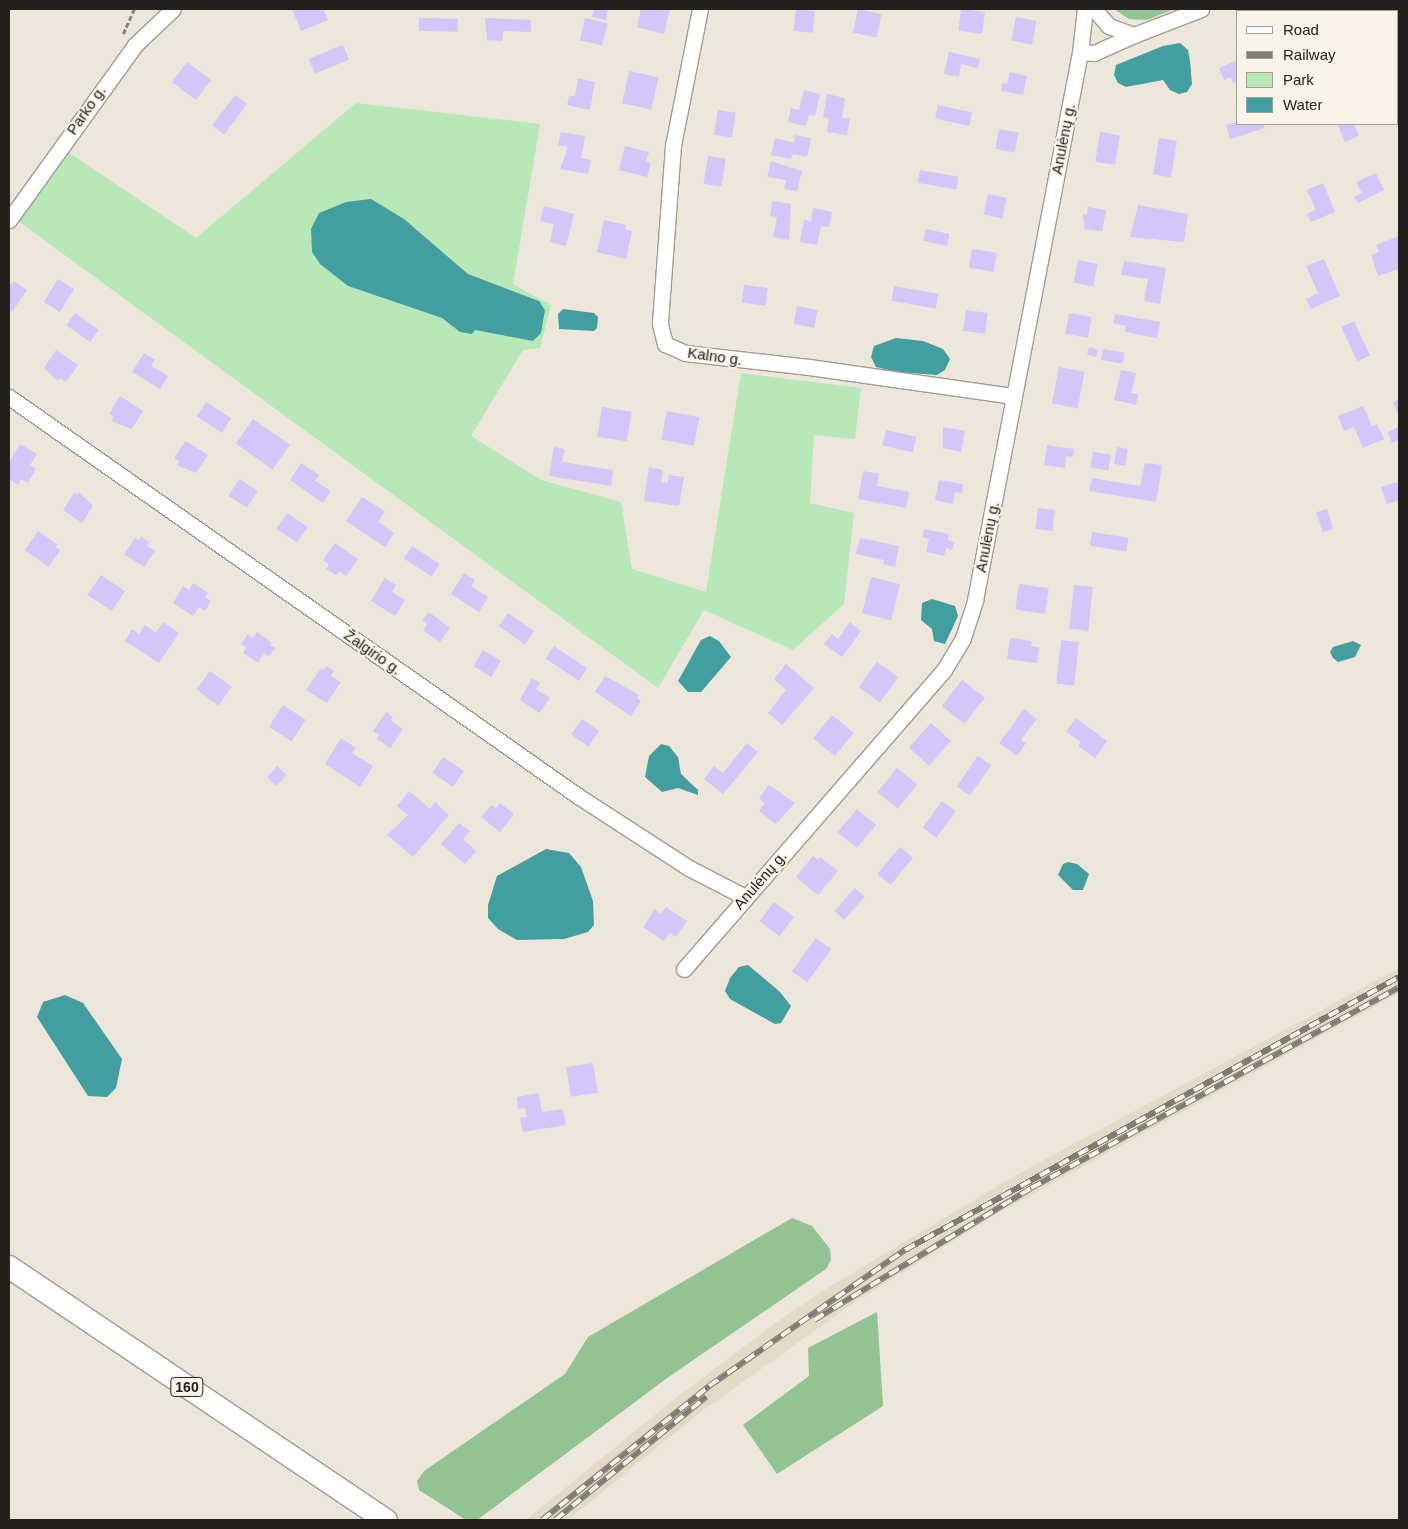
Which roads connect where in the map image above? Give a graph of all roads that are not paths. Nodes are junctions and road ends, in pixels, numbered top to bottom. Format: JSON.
{"nodes":[{"id":1,"x":173,"y":9,"type":"edge"},
{"id":2,"x":700,"y":9,"type":"edge"},
{"id":3,"x":1085,"y":9,"type":"edge"},
{"id":4,"x":1094,"y":9,"type":"edge"},
{"id":5,"x":1201,"y":9,"type":"edge"},
{"id":6,"x":1134,"y":35,"type":"junction"},
{"id":7,"x":1080,"y":52,"type":"junction"},
{"id":8,"x":9,"y":220,"type":"edge"},
{"id":9,"x":9,"y":396,"type":"edge"},
{"id":10,"x":1014,"y":396,"type":"junction"},
{"id":11,"x":745,"y":897,"type":"junction"},
{"id":12,"x":684,"y":969,"type":"dead end"},
{"id":13,"x":9,"y":1267,"type":"edge"},
{"id":14,"x":386,"y":1520,"type":"edge"}],
"edges":[{"from":1,"to":8,"type":"street","name":"Parko g."},
{"from":2,"to":10,"type":"street","name":"Kalno g."},
{"from":3,"to":7,"type":"street","name":"Anulėnų g."},
{"from":4,"to":6,"type":"street"},
{"from":5,"to":6,"type":"street"},
{"from":6,"to":7,"type":"street"},
{"from":7,"to":10,"type":"street","name":"Anulėnų g."},
{"from":9,"to":11,"type":"street","name":"Žalgirio g."},
{"from":10,"to":11,"type":"street","name":"Anulėnų g."},
{"from":11,"to":12,"type":"street","name":"Anulėnų g."},
{"from":13,"to":14,"type":"main road","number":"160"}]}
